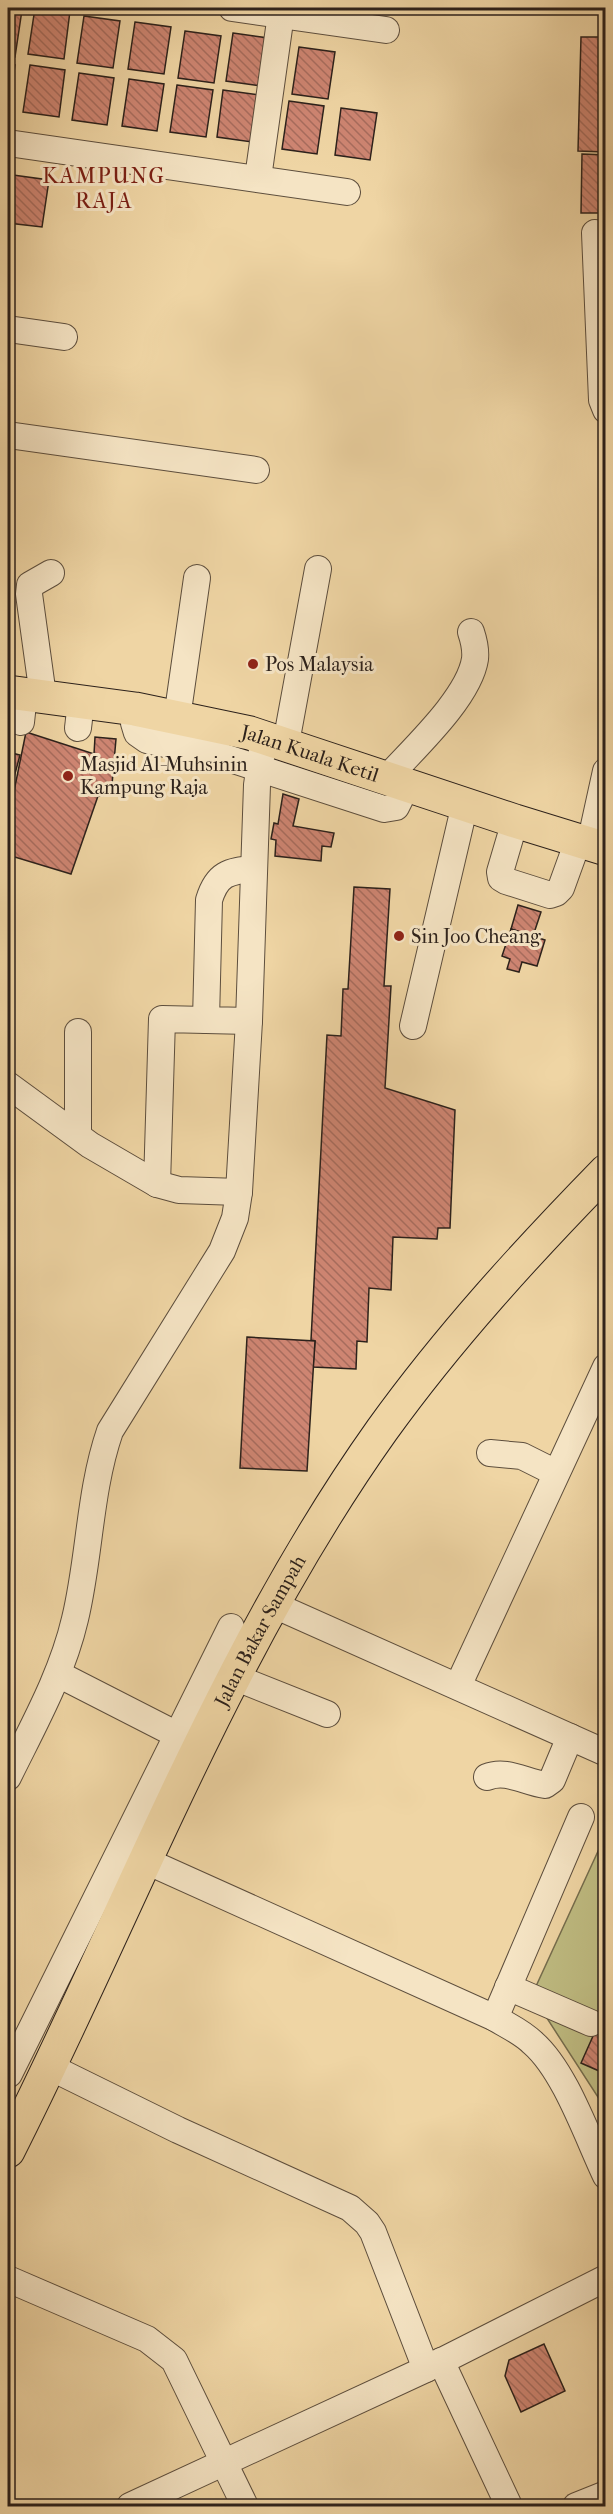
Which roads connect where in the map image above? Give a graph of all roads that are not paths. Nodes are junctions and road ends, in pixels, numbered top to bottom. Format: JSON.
{"nodes":[{"id":1,"x":232,"y":8,"type":"edge"},
{"id":2,"x":280,"y":14,"type":"junction"},
{"id":3,"x":387,"y":30,"type":"dead end"},
{"id":4,"x":8,"y":143,"type":"edge"},
{"id":5,"x":258,"y":178,"type":"junction"},
{"id":6,"x":346,"y":192,"type":"dead end"},
{"id":7,"x":596,"y":233,"type":"dead end"},
{"id":8,"x":8,"y":329,"type":"edge"},
{"id":9,"x":64,"y":337,"type":"dead end"},
{"id":10,"x":606,"y":410,"type":"edge"},
{"id":11,"x":8,"y":435,"type":"edge"},
{"id":12,"x":256,"y":470,"type":"dead end"},
{"id":13,"x":318,"y":569,"type":"dead end"},
{"id":14,"x":51,"y":573,"type":"dead end"},
{"id":15,"x":197,"y":578,"type":"dead end"},
{"id":16,"x":471,"y":632,"type":"dead end"},
{"id":17,"x":24,"y":701,"type":"edge"},
{"id":18,"x":135,"y":709,"type":"junction"},
{"id":19,"x":177,"y":718,"type":"junction"},
{"id":20,"x":224,"y":742,"type":"junction"},
{"id":21,"x":270,"y":749,"type":"junction"},
{"id":22,"x":606,"y":771,"type":"edge"},
{"id":23,"x":397,"y":781,"type":"junction"},
{"id":24,"x":465,"y":804,"type":"junction"},
{"id":25,"x":515,"y":821,"type":"junction"},
{"id":26,"x":591,"y":844,"type":"edge"},
{"id":27,"x":254,"y":869,"type":"junction"},
{"id":28,"x":206,"y":1020,"type":"junction"},
{"id":29,"x":249,"y":1020,"type":"junction"},
{"id":30,"x":413,"y":1026,"type":"dead end"},
{"id":31,"x":78,"y":1032,"type":"dead end"},
{"id":32,"x":8,"y":1086,"type":"edge"},
{"id":33,"x":78,"y":1135,"type":"junction"},
{"id":34,"x":606,"y":1171,"type":"edge"},
{"id":35,"x":157,"y":1184,"type":"junction"},
{"id":36,"x":239,"y":1192,"type":"junction"},
{"id":37,"x":606,"y":1367,"type":"edge"},
{"id":38,"x":490,"y":1453,"type":"dead end"},
{"id":39,"x":556,"y":1473,"type":"junction"},
{"id":40,"x":274,"y":1605,"type":"junction"},
{"id":41,"x":231,"y":1627,"type":"dead end"},
{"id":42,"x":58,"y":1674,"type":"junction"},
{"id":43,"x":234,"y":1677,"type":"junction"},
{"id":44,"x":458,"y":1686,"type":"junction"},
{"id":45,"x":327,"y":1714,"type":"dead end"},
{"id":46,"x":570,"y":1737,"type":"junction"},
{"id":47,"x":188,"y":1740,"type":"junction"},
{"id":48,"x":606,"y":1753,"type":"edge"},
{"id":49,"x":487,"y":1777,"type":"dead end"},
{"id":50,"x":8,"y":1778,"type":"edge"},
{"id":51,"x":581,"y":1817,"type":"dead end"},
{"id":52,"x":144,"y":1860,"type":"junction"},
{"id":53,"x":508,"y":1987,"type":"junction"},
{"id":54,"x":495,"y":2018,"type":"junction"},
{"id":55,"x":591,"y":2023,"type":"dead end"},
{"id":56,"x":8,"y":2074,"type":"edge"},
{"id":57,"x":44,"y":2080,"type":"junction"},
{"id":58,"x":8,"y":2151,"type":"edge"},
{"id":59,"x":606,"y":2176,"type":"edge"},
{"id":60,"x":606,"y":2278,"type":"edge"},
{"id":61,"x":8,"y":2279,"type":"edge"},
{"id":62,"x":433,"y":2365,"type":"junction"},
{"id":63,"x":224,"y":2463,"type":"junction"},
{"id":64,"x":606,"y":2494,"type":"edge"},
{"id":65,"x":130,"y":2506,"type":"edge"},
{"id":66,"x":245,"y":2506,"type":"edge"},
{"id":67,"x":509,"y":2506,"type":"edge"},
{"id":68,"x":576,"y":2506,"type":"edge"}],
"edges":[{"from":1,"to":2,"type":"street"},
{"from":2,"to":3,"type":"street"},
{"from":2,"to":5,"type":"street"},
{"from":4,"to":5,"type":"street"},
{"from":5,"to":6,"type":"street"},
{"from":7,"to":10,"type":"street"},
{"from":8,"to":9,"type":"street"},
{"from":11,"to":12,"type":"street"},
{"from":13,"to":21,"type":"street"},
{"from":14,"to":17,"type":"street"},
{"from":15,"to":19,"type":"street"},
{"from":16,"to":23,"type":"street"},
{"from":17,"to":18,"type":"main road","name":"Jalan Kuala Ketil"},
{"from":18,"to":19,"type":"main road","name":"Jalan Kuala Ketil"},
{"from":18,"to":20,"type":"street"},
{"from":19,"to":20,"type":"main road","name":"Jalan Kuala Ketil"},
{"from":20,"to":21,"type":"main road","name":"Jalan Kuala Ketil"},
{"from":21,"to":23,"type":"main road","name":"Jalan Kuala Ketil"},
{"from":21,"to":27,"type":"street"},
{"from":22,"to":26,"type":"street"},
{"from":23,"to":24,"type":"main road","name":"Jalan Kuala Ketil"},
{"from":24,"to":25,"type":"main road","name":"Jalan Kuala Ketil"},
{"from":24,"to":30,"type":"street"},
{"from":25,"to":26,"type":"main road","name":"Jalan Kuala Ketil"},
{"from":25,"to":26,"type":"street"},
{"from":27,"to":28,"type":"street"},
{"from":27,"to":29,"type":"street"},
{"from":28,"to":29,"type":"street"},
{"from":28,"to":35,"type":"street"},
{"from":29,"to":36,"type":"street"},
{"from":31,"to":33,"type":"street"},
{"from":32,"to":33,"type":"street"},
{"from":33,"to":35,"type":"street"},
{"from":34,"to":40,"type":"main road","name":"Jalan Bakar Sampah"},
{"from":35,"to":36,"type":"street"},
{"from":36,"to":42,"type":"street"},
{"from":37,"to":39,"type":"street"},
{"from":38,"to":39,"type":"street"},
{"from":39,"to":44,"type":"street"},
{"from":40,"to":43,"type":"main road","name":"Jalan Bakar Sampah"},
{"from":40,"to":44,"type":"street"},
{"from":41,"to":47,"type":"street"},
{"from":42,"to":47,"type":"street"},
{"from":42,"to":50,"type":"street"},
{"from":43,"to":45,"type":"street"},
{"from":43,"to":47,"type":"main road","name":"Jalan Bakar Sampah"},
{"from":44,"to":46,"type":"street"},
{"from":46,"to":48,"type":"street"},
{"from":46,"to":49,"type":"street"},
{"from":47,"to":52,"type":"main road","name":"Jalan Bakar Sampah"},
{"from":47,"to":56,"type":"street"},
{"from":51,"to":53,"type":"street"},
{"from":52,"to":54,"type":"street"},
{"from":52,"to":57,"type":"main road","name":"Jalan Bakar Sampah"},
{"from":53,"to":54,"type":"street"},
{"from":53,"to":55,"type":"street"},
{"from":54,"to":59,"type":"street"},
{"from":56,"to":57,"type":"street"},
{"from":57,"to":58,"type":"main road","name":"Jalan Bakar Sampah"},
{"from":57,"to":62,"type":"street"},
{"from":60,"to":62,"type":"street"},
{"from":61,"to":63,"type":"street"},
{"from":62,"to":63,"type":"street"},
{"from":62,"to":67,"type":"street"},
{"from":63,"to":65,"type":"street"},
{"from":63,"to":66,"type":"street"},
{"from":64,"to":68,"type":"street"}]}
